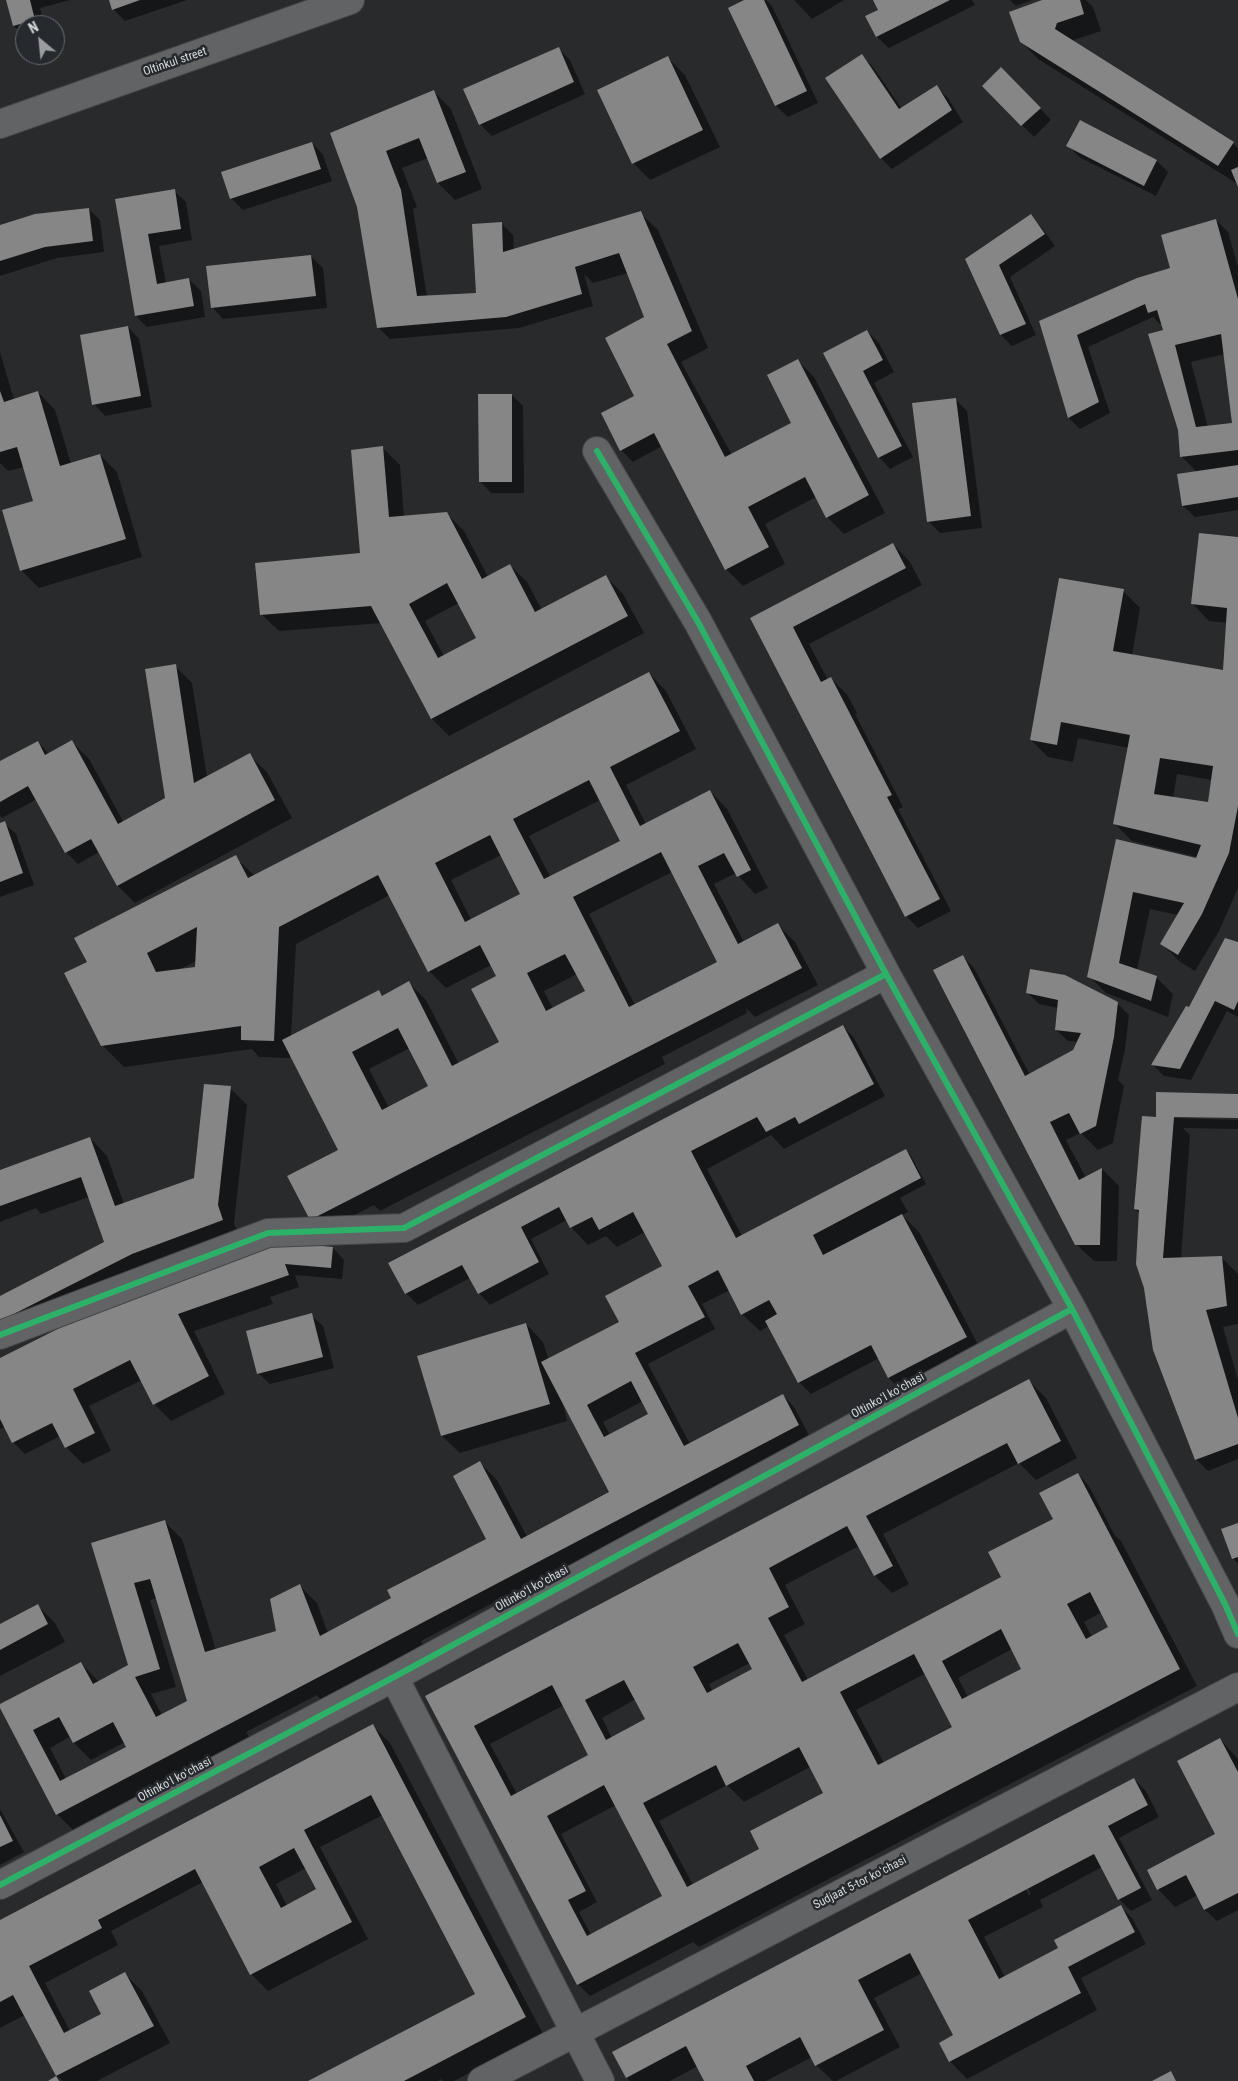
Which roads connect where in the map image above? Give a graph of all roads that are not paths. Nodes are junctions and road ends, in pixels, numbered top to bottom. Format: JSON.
{"nodes":[{"id":1,"x":350,"y":0,"type":"edge"},
{"id":2,"x":0,"y":124,"type":"edge"},
{"id":3,"x":597,"y":451,"type":"dead end"},
{"id":4,"x":886,"y":974,"type":"junction"},
{"id":5,"x":1072,"y":1309,"type":"junction"},
{"id":6,"x":0,"y":1335,"type":"edge"},
{"id":7,"x":1232,"y":1600,"type":"edge"},
{"id":8,"x":1238,"y":1634,"type":"edge"},
{"id":9,"x":394,"y":1677,"type":"junction"},
{"id":10,"x":1238,"y":1687,"type":"edge"},
{"id":11,"x":0,"y":1885,"type":"edge"},
{"id":12,"x":574,"y":2032,"type":"junction"},
{"id":13,"x":482,"y":2081,"type":"edge"},
{"id":14,"x":600,"y":2081,"type":"edge"}],
"edges":[{"from":1,"to":2,"type":"street","name":"Oltinkul street"},
{"from":3,"to":4,"type":"street"},
{"from":4,"to":5,"type":"street"},
{"from":4,"to":6,"type":"street"},
{"from":5,"to":7,"type":"street"},
{"from":5,"to":9,"type":"street","name":"Oltinkoʻl koʻchasi"},
{"from":7,"to":8,"type":"street"},
{"from":9,"to":11,"type":"street","name":"Oltinkoʻl koʻchasi"},
{"from":9,"to":12,"type":"street"},
{"from":10,"to":12,"type":"street","name":"Sudjaat 5-tor koʻchasi"},
{"from":12,"to":13,"type":"street","name":"Sudjaat 5-tor koʻchasi"},
{"from":12,"to":14,"type":"street"}]}
